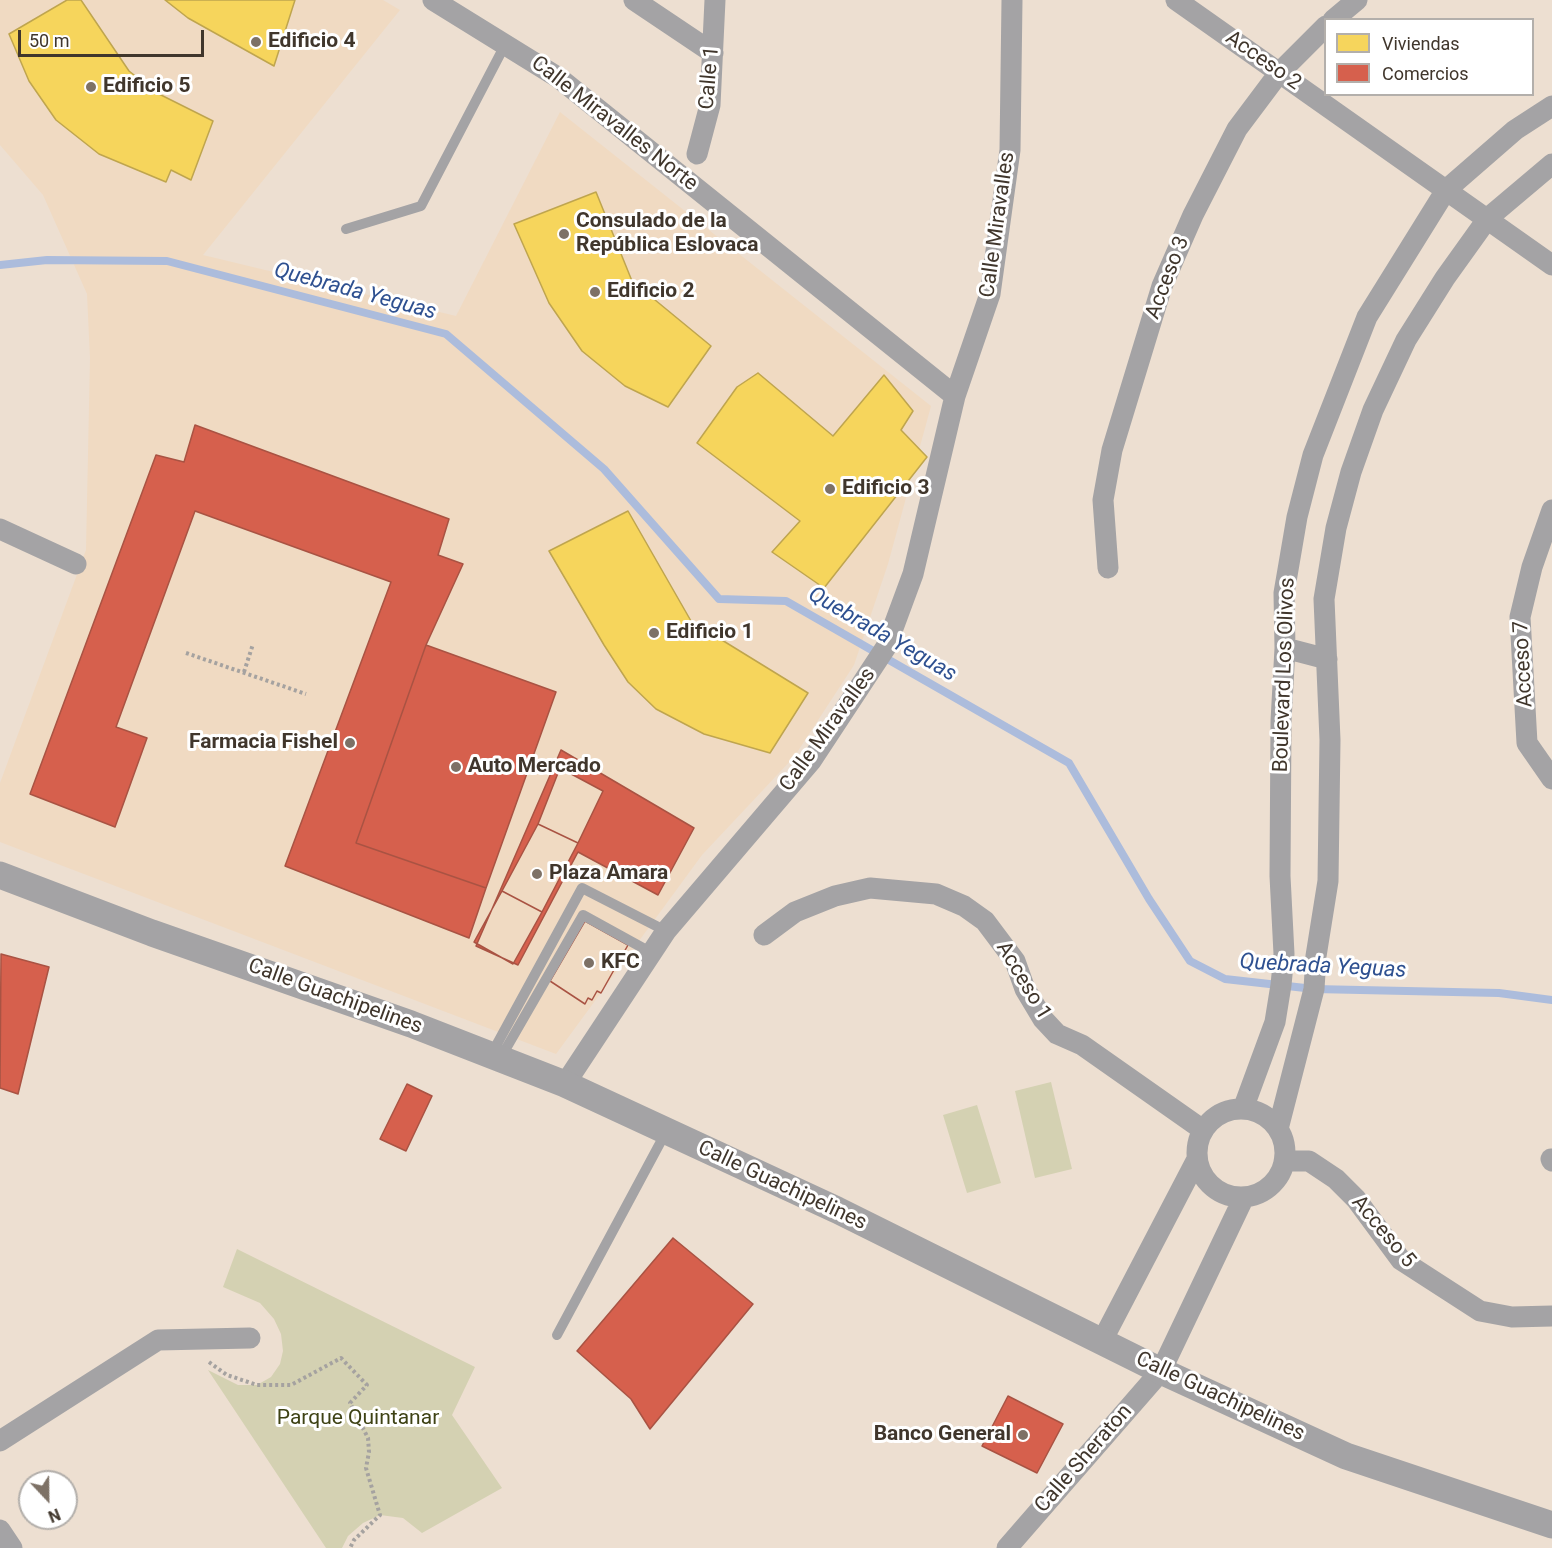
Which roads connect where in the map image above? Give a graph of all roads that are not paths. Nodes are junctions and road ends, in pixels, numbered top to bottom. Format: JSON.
{"nodes":[{"id":1,"x":433,"y":0,"type":"edge"},
{"id":2,"x":634,"y":0,"type":"edge"},
{"id":3,"x":715,"y":0,"type":"edge"},
{"id":4,"x":1012,"y":0,"type":"edge"},
{"id":5,"x":1176,"y":0,"type":"edge"},
{"id":6,"x":1357,"y":0,"type":"edge"},
{"id":7,"x":1335,"y":18,"type":"edge"},
{"id":8,"x":1324,"y":28,"type":"edge"},
{"id":9,"x":506,"y":43,"type":"junction"},
{"id":10,"x":713,"y":53,"type":"junction"},
{"id":11,"x":1279,"y":73,"type":"junction"},
{"id":12,"x":1552,"y":106,"type":"edge"},
{"id":13,"x":697,"y":154,"type":"dead end"},
{"id":14,"x":1552,"y":164,"type":"edge"},
{"id":15,"x":1446,"y":190,"type":"junction"},
{"id":16,"x":1488,"y":218,"type":"junction"},
{"id":17,"x":346,"y":229,"type":"dead end"},
{"id":18,"x":1552,"y":265,"type":"edge"},
{"id":19,"x":955,"y":396,"type":"junction"},
{"id":20,"x":1552,"y":510,"type":"edge"},
{"id":21,"x":0,"y":529,"type":"edge"},
{"id":22,"x":76,"y":564,"type":"dead end"},
{"id":23,"x":1108,"y":568,"type":"dead end"},
{"id":24,"x":1285,"y":648,"type":"junction"},
{"id":25,"x":1328,"y":659,"type":"junction"},
{"id":26,"x":1552,"y":779,"type":"edge"},
{"id":27,"x":0,"y":874,"type":"edge"},
{"id":28,"x":666,"y":932,"type":"junction"},
{"id":29,"x":764,"y":935,"type":"dead end"},
{"id":30,"x":651,"y":953,"type":"junction"},
{"id":31,"x":496,"y":1057,"type":"junction"},
{"id":32,"x":566,"y":1084,"type":"junction"},
{"id":33,"x":1243,"y":1109,"type":"junction"},
{"id":34,"x":1278,"y":1129,"type":"junction"},
{"id":35,"x":1203,"y":1130,"type":"junction"},
{"id":36,"x":666,"y":1131,"type":"junction"},
{"id":37,"x":1197,"y":1159,"type":"junction"},
{"id":38,"x":1284,"y":1161,"type":"junction"},
{"id":39,"x":1244,"y":1197,"type":"junction"},
{"id":40,"x":1552,"y":1316,"type":"edge"},
{"id":41,"x":557,"y":1335,"type":"dead end"},
{"id":42,"x":250,"y":1338,"type":"dead end"},
{"id":43,"x":1102,"y":1341,"type":"junction"},
{"id":44,"x":1161,"y":1371,"type":"junction"},
{"id":45,"x":0,"y":1441,"type":"edge"},
{"id":46,"x":1552,"y":1525,"type":"edge"},
{"id":47,"x":0,"y":1530,"type":"edge"},
{"id":48,"x":12,"y":1548,"type":"edge"},
{"id":49,"x":1007,"y":1548,"type":"edge"}],
"edges":[{"from":1,"to":9,"type":"street","name":"Calle Miravalles Norte"},
{"from":2,"to":10,"type":"street"},
{"from":3,"to":10,"type":"street","name":"Calle 1"},
{"from":4,"to":19,"type":"street","name":"Calle Miravalles"},
{"from":5,"to":11,"type":"street","name":"Acceso 2"},
{"from":6,"to":7,"type":"street"},
{"from":8,"to":11,"type":"street","name":"Acceso 3"},
{"from":9,"to":17,"type":"lane"},
{"from":9,"to":19,"type":"street","name":"Calle Miravalles Norte"},
{"from":10,"to":13,"type":"street","name":"Calle 1"},
{"from":11,"to":15,"type":"street","name":"Acceso 2"},
{"from":11,"to":23,"type":"street","name":"Acceso 3"},
{"from":12,"to":15,"type":"street","name":"Boulevard Los Olivos"},
{"from":14,"to":16,"type":"street","name":"Boulevard Los Olivos"},
{"from":15,"to":16,"type":"street","name":"Acceso 2"},
{"from":15,"to":24,"type":"street","name":"Boulevard Los Olivos"},
{"from":16,"to":18,"type":"street","name":"Acceso 2"},
{"from":16,"to":25,"type":"street","name":"Boulevard Los Olivos"},
{"from":19,"to":28,"type":"street","name":"Calle Miravalles"},
{"from":20,"to":26,"type":"street","name":"Acceso 7"},
{"from":21,"to":22,"type":"street"},
{"from":24,"to":25,"type":"street"},
{"from":24,"to":33,"type":"street","name":"Boulevard Los Olivos"},
{"from":25,"to":34,"type":"street","name":"Boulevard Los Olivos"},
{"from":27,"to":31,"type":"street","name":"Calle Guachipelines"},
{"from":28,"to":30,"type":"street","name":"Calle Miravalles"},
{"from":28,"to":31,"type":"lane"},
{"from":29,"to":35,"type":"street","name":"Acceso 1"},
{"from":30,"to":31,"type":"lane"},
{"from":30,"to":32,"type":"street","name":"Calle Miravalles"},
{"from":31,"to":32,"type":"street","name":"Calle Guachipelines"},
{"from":32,"to":36,"type":"street","name":"Calle Guachipelines"},
{"from":33,"to":34,"type":"street"},
{"from":33,"to":35,"type":"street"},
{"from":34,"to":38,"type":"street"},
{"from":35,"to":37,"type":"street"},
{"from":36,"to":41,"type":"lane"},
{"from":36,"to":43,"type":"street","name":"Calle Guachipelines"},
{"from":37,"to":39,"type":"street"},
{"from":37,"to":43,"type":"street"},
{"from":38,"to":39,"type":"street"},
{"from":38,"to":40,"type":"street","name":"Acceso 5"},
{"from":39,"to":44,"type":"street"},
{"from":42,"to":45,"type":"street"},
{"from":43,"to":44,"type":"street","name":"Calle Guachipelines"},
{"from":44,"to":46,"type":"street","name":"Calle Guachipelines"},
{"from":44,"to":49,"type":"street","name":"Calle Sheraton"},
{"from":47,"to":48,"type":"street"}]}
